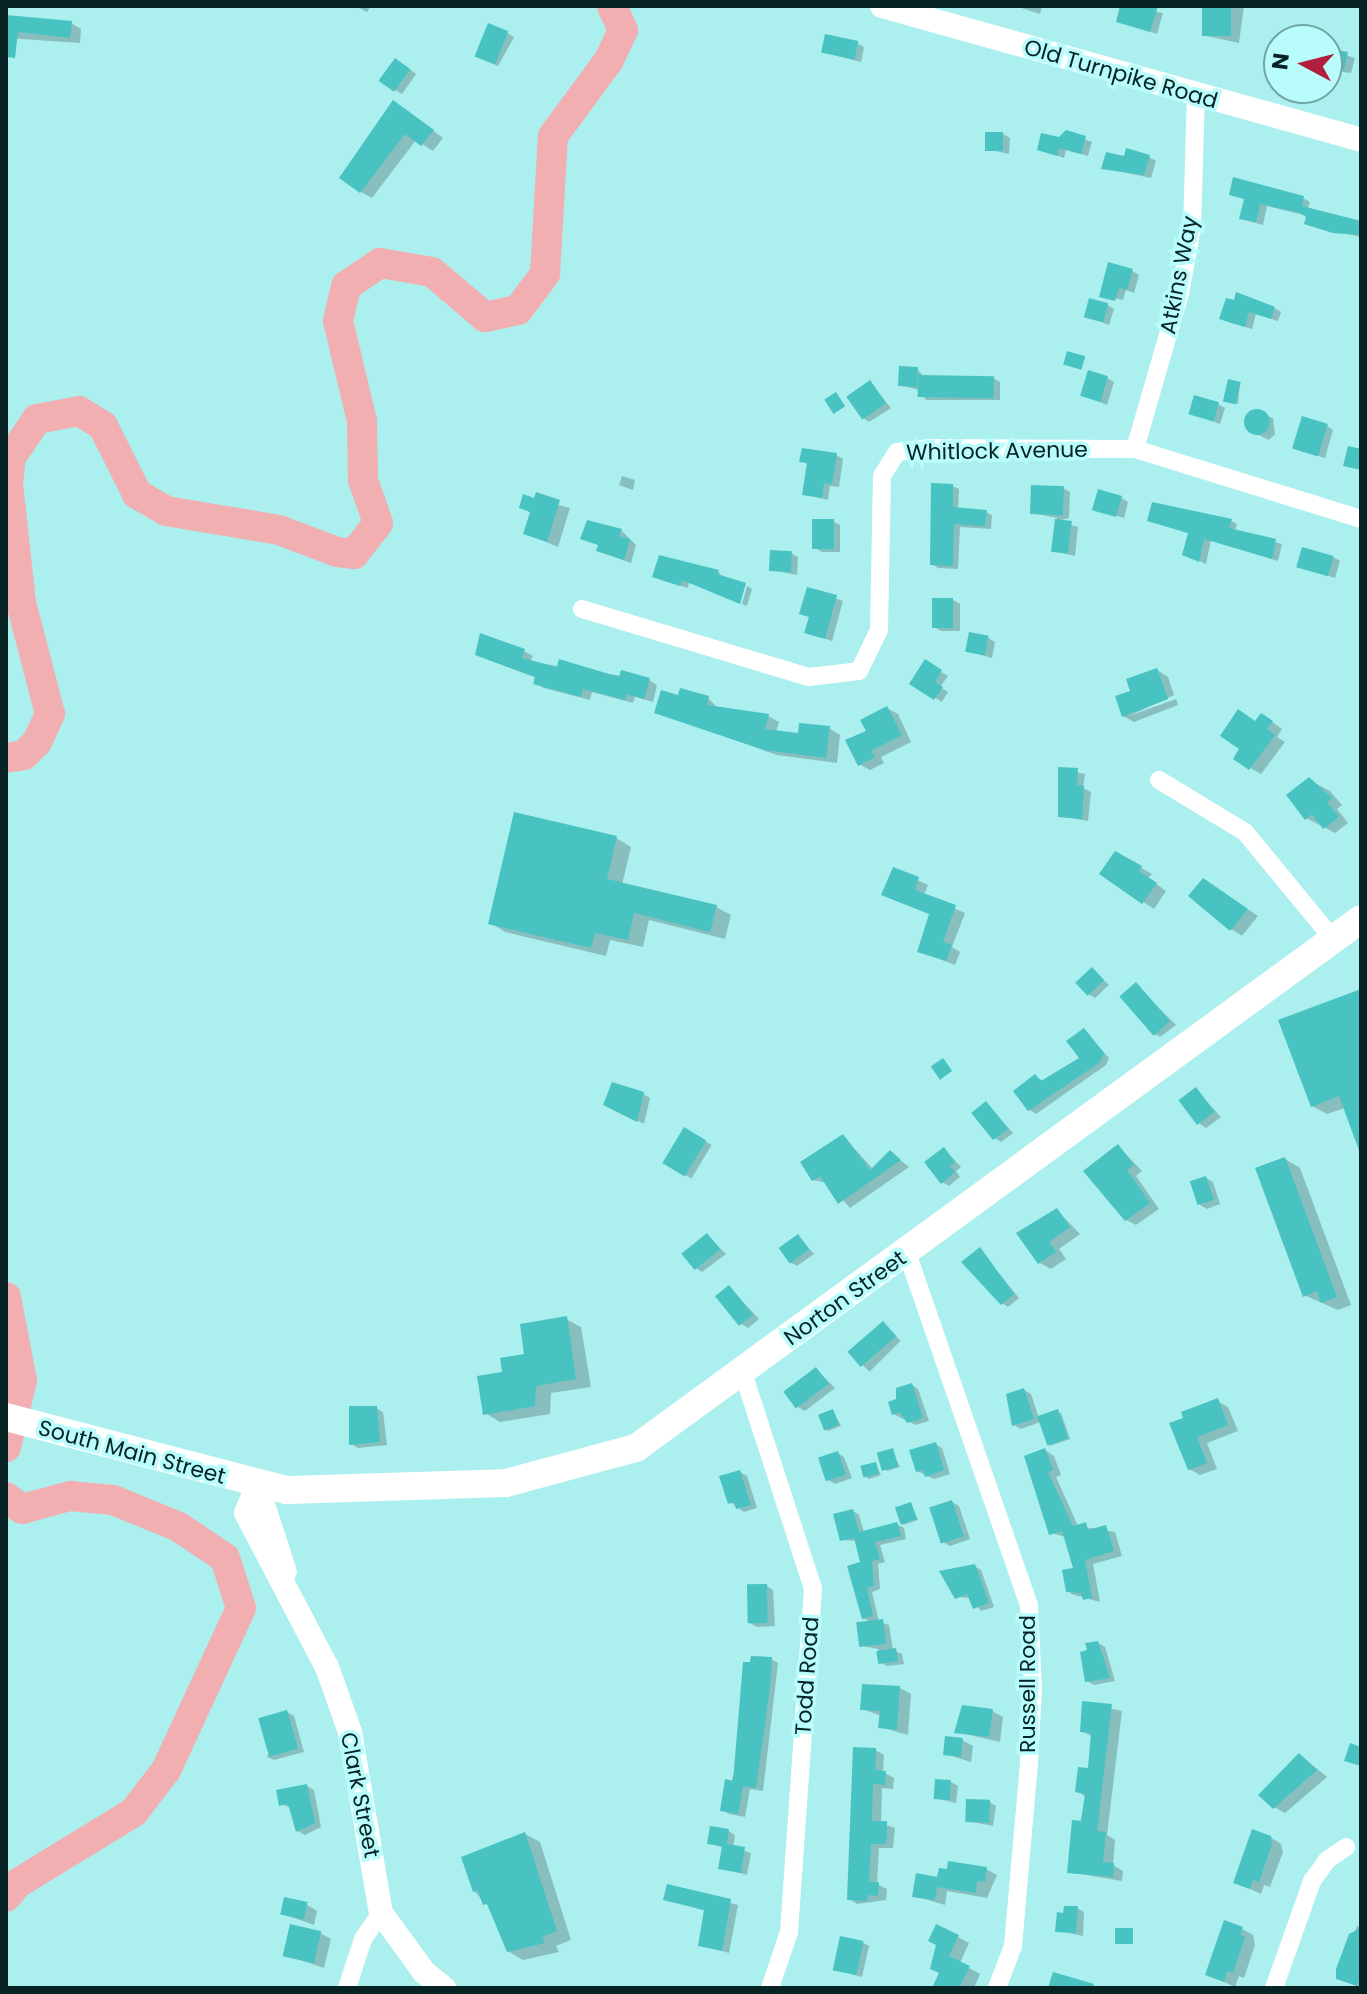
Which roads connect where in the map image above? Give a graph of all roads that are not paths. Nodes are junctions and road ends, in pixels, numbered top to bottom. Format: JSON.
{"nodes":[{"id":1,"x":882,"y":6,"type":"edge"},
{"id":2,"x":1196,"y":96,"type":"junction"},
{"id":3,"x":1361,"y":140,"type":"edge"},
{"id":4,"x":1135,"y":449,"type":"junction"},
{"id":5,"x":1361,"y":519,"type":"edge"},
{"id":6,"x":582,"y":609,"type":"dead end"},
{"id":7,"x":1159,"y":780,"type":"dead end"},
{"id":8,"x":1361,"y":919,"type":"edge"},
{"id":9,"x":1333,"y":939,"type":"junction"},
{"id":10,"x":907,"y":1253,"type":"junction"},
{"id":11,"x":743,"y":1373,"type":"junction"},
{"id":12,"x":6,"y":1417,"type":"edge"},
{"id":13,"x":257,"y":1486,"type":"junction"},
{"id":14,"x":1346,"y":1847,"type":"dead end"},
{"id":15,"x":381,"y":1913,"type":"junction"},
{"id":16,"x":347,"y":1988,"type":"edge"},
{"id":17,"x":444,"y":1988,"type":"edge"},
{"id":18,"x":770,"y":1988,"type":"edge"},
{"id":19,"x":997,"y":1988,"type":"edge"},
{"id":20,"x":1274,"y":1988,"type":"edge"}],
"edges":[{"from":1,"to":2,"type":"main road","name":"Old Turnpike Road"},
{"from":2,"to":3,"type":"main road","name":"Old Turnpike Road"},
{"from":2,"to":4,"type":"street","name":"Atkins Way"},
{"from":4,"to":5,"type":"street","name":"Whitlock Avenue"},
{"from":4,"to":6,"type":"street","name":"Whitlock Avenue"},
{"from":7,"to":9,"type":"street"},
{"from":8,"to":9,"type":"highway","name":"Norton Street"},
{"from":9,"to":10,"type":"highway","name":"Norton Street"},
{"from":10,"to":11,"type":"highway","name":"Norton Street"},
{"from":10,"to":19,"type":"street","name":"Russell Road"},
{"from":11,"to":13,"type":"highway","name":"Norton Street"},
{"from":11,"to":18,"type":"street","name":"Todd Road"},
{"from":12,"to":13,"type":"highway","name":"South Main Street"},
{"from":13,"to":15,"type":"main road","name":"Clark Street"},
{"from":14,"to":20,"type":"street"},
{"from":15,"to":16,"type":"street"},
{"from":15,"to":17,"type":"main road","name":"Clark Street"}]}
